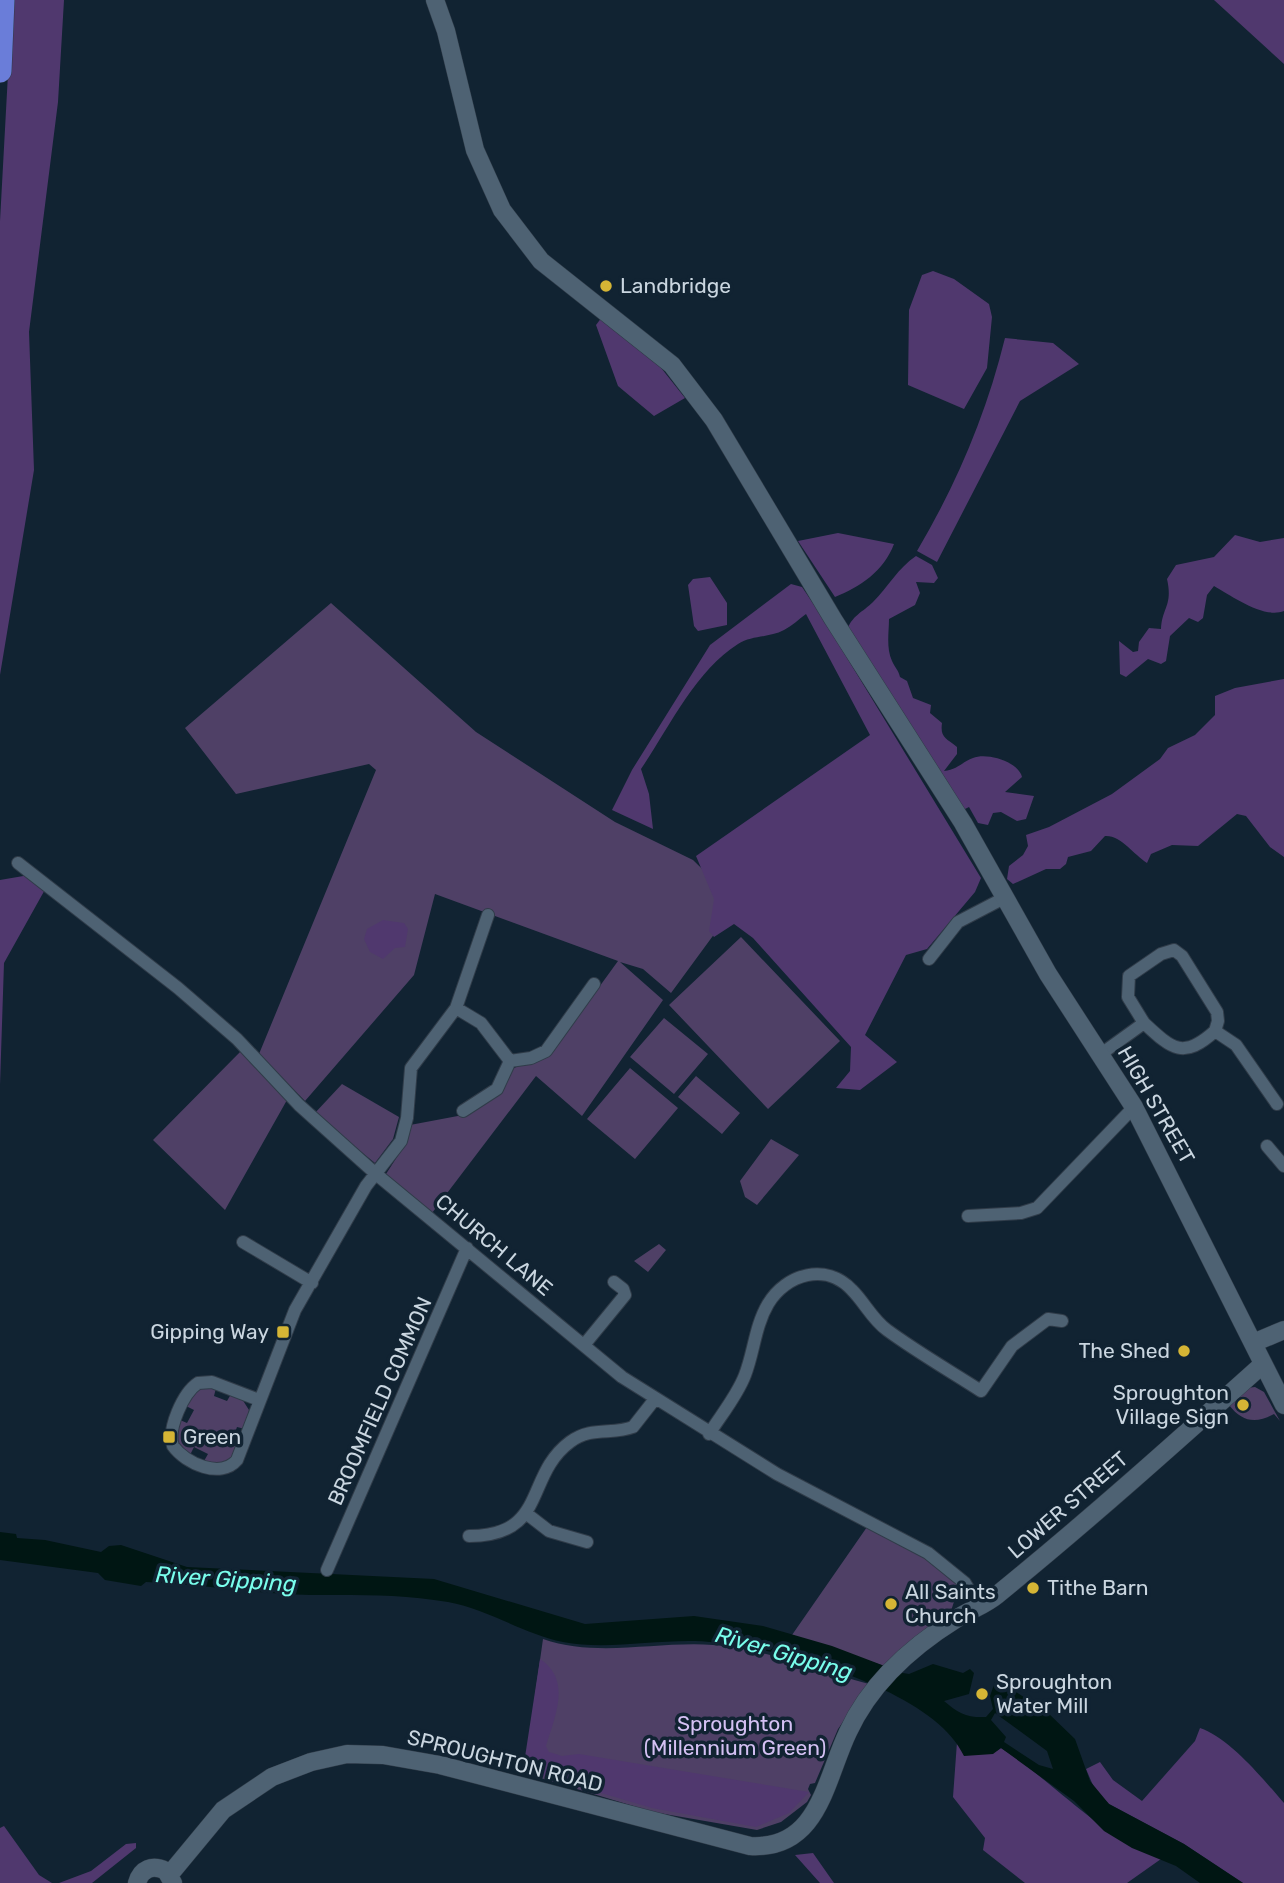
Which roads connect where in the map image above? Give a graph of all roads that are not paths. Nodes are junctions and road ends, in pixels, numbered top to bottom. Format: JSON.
{"nodes":[{"id":1,"x":3,"y":0,"type":"edge"},
{"id":2,"x":435,"y":0,"type":"edge"},
{"id":3,"x":0,"y":71,"type":"edge"},
{"id":4,"x":18,"y":863,"type":"dead end"},
{"id":5,"x":1006,"y":897,"type":"junction"},
{"id":6,"x":488,"y":915,"type":"dead end"},
{"id":7,"x":929,"y":959,"type":"dead end"},
{"id":8,"x":594,"y":985,"type":"dead end"},
{"id":9,"x":456,"y":1008,"type":"junction"},
{"id":10,"x":1144,"y":1023,"type":"junction"},
{"id":11,"x":1215,"y":1031,"type":"junction"},
{"id":12,"x":1101,"y":1054,"type":"junction"},
{"id":13,"x":510,"y":1061,"type":"junction"},
{"id":14,"x":1276,"y":1104,"type":"dead end"},
{"id":15,"x":1134,"y":1107,"type":"junction"},
{"id":16,"x":463,"y":1111,"type":"dead end"},
{"id":17,"x":1267,"y":1146,"type":"dead end"},
{"id":18,"x":1284,"y":1166,"type":"edge"},
{"id":19,"x":376,"y":1174,"type":"junction"},
{"id":20,"x":968,"y":1216,"type":"dead end"},
{"id":21,"x":243,"y":1242,"type":"dead end"},
{"id":22,"x":467,"y":1248,"type":"junction"},
{"id":23,"x":614,"y":1282,"type":"dead end"},
{"id":24,"x":312,"y":1283,"type":"junction"},
{"id":25,"x":1062,"y":1321,"type":"dead end"},
{"id":26,"x":1284,"y":1330,"type":"edge"},
{"id":27,"x":1253,"y":1343,"type":"junction"},
{"id":28,"x":584,"y":1345,"type":"junction"},
{"id":29,"x":1262,"y":1365,"type":"junction"},
{"id":30,"x":655,"y":1399,"type":"junction"},
{"id":31,"x":259,"y":1400,"type":"junction"},
{"id":32,"x":1284,"y":1405,"type":"edge"},
{"id":33,"x":709,"y":1434,"type":"junction"},
{"id":34,"x":527,"y":1514,"type":"junction"},
{"id":35,"x":469,"y":1536,"type":"dead end"},
{"id":36,"x":587,"y":1542,"type":"dead end"},
{"id":37,"x":327,"y":1570,"type":"dead end"},
{"id":38,"x":979,"y":1606,"type":"junction"},
{"id":39,"x":784,"y":1841,"type":"joint"},
{"id":40,"x":171,"y":1879,"type":"edge"},
{"id":41,"x":137,"y":1883,"type":"edge"}],
"edges":[{"from":1,"to":3,"type":"highway"},
{"from":2,"to":5,"type":"main road","name":"HIGH STREET"},
{"from":4,"to":19,"type":"street","name":"CHURCH LANE"},
{"from":5,"to":7,"type":"street"},
{"from":5,"to":12,"type":"main road","name":"HIGH STREET"},
{"from":6,"to":9,"type":"street"},
{"from":8,"to":13,"type":"street"},
{"from":9,"to":13,"type":"street"},
{"from":9,"to":19,"type":"street"},
{"from":10,"to":11,"type":"street"},
{"from":10,"to":11,"type":"street"},
{"from":10,"to":12,"type":"street"},
{"from":11,"to":14,"type":"street"},
{"from":12,"to":15,"type":"main road","name":"HIGH STREET"},
{"from":13,"to":16,"type":"street"},
{"from":15,"to":20,"type":"street"},
{"from":15,"to":27,"type":"main road","name":"HIGH STREET"},
{"from":17,"to":18,"type":"street"},
{"from":19,"to":22,"type":"street","name":"CHURCH LANE"},
{"from":19,"to":24,"type":"street"},
{"from":21,"to":24,"type":"street"},
{"from":22,"to":28,"type":"street","name":"CHURCH LANE"},
{"from":22,"to":37,"type":"street","name":"BROOMFIELD COMMON"},
{"from":23,"to":28,"type":"street"},
{"from":24,"to":31,"type":"street"},
{"from":25,"to":33,"type":"street"},
{"from":26,"to":27,"type":"main road"},
{"from":27,"to":29,"type":"main road","name":"HIGH STREET"},
{"from":28,"to":30,"type":"street","name":"CHURCH LANE"},
{"from":29,"to":32,"type":"main road","name":"HIGH STREET"},
{"from":29,"to":38,"type":"main road","name":"LOWER STREET"},
{"from":30,"to":33,"type":"street","name":"CHURCH LANE"},
{"from":30,"to":34,"type":"street"},
{"from":31,"to":31,"type":"street"},
{"from":33,"to":38,"type":"street","name":"CHURCH LANE"},
{"from":34,"to":35,"type":"street"},
{"from":34,"to":36,"type":"street"},
{"from":38,"to":39,"type":"main road","name":"LOWER STREET"},
{"from":39,"to":40,"type":"main road","name":"SPROUGHTON ROAD"},
{"from":40,"to":41,"type":"main road"}]}
